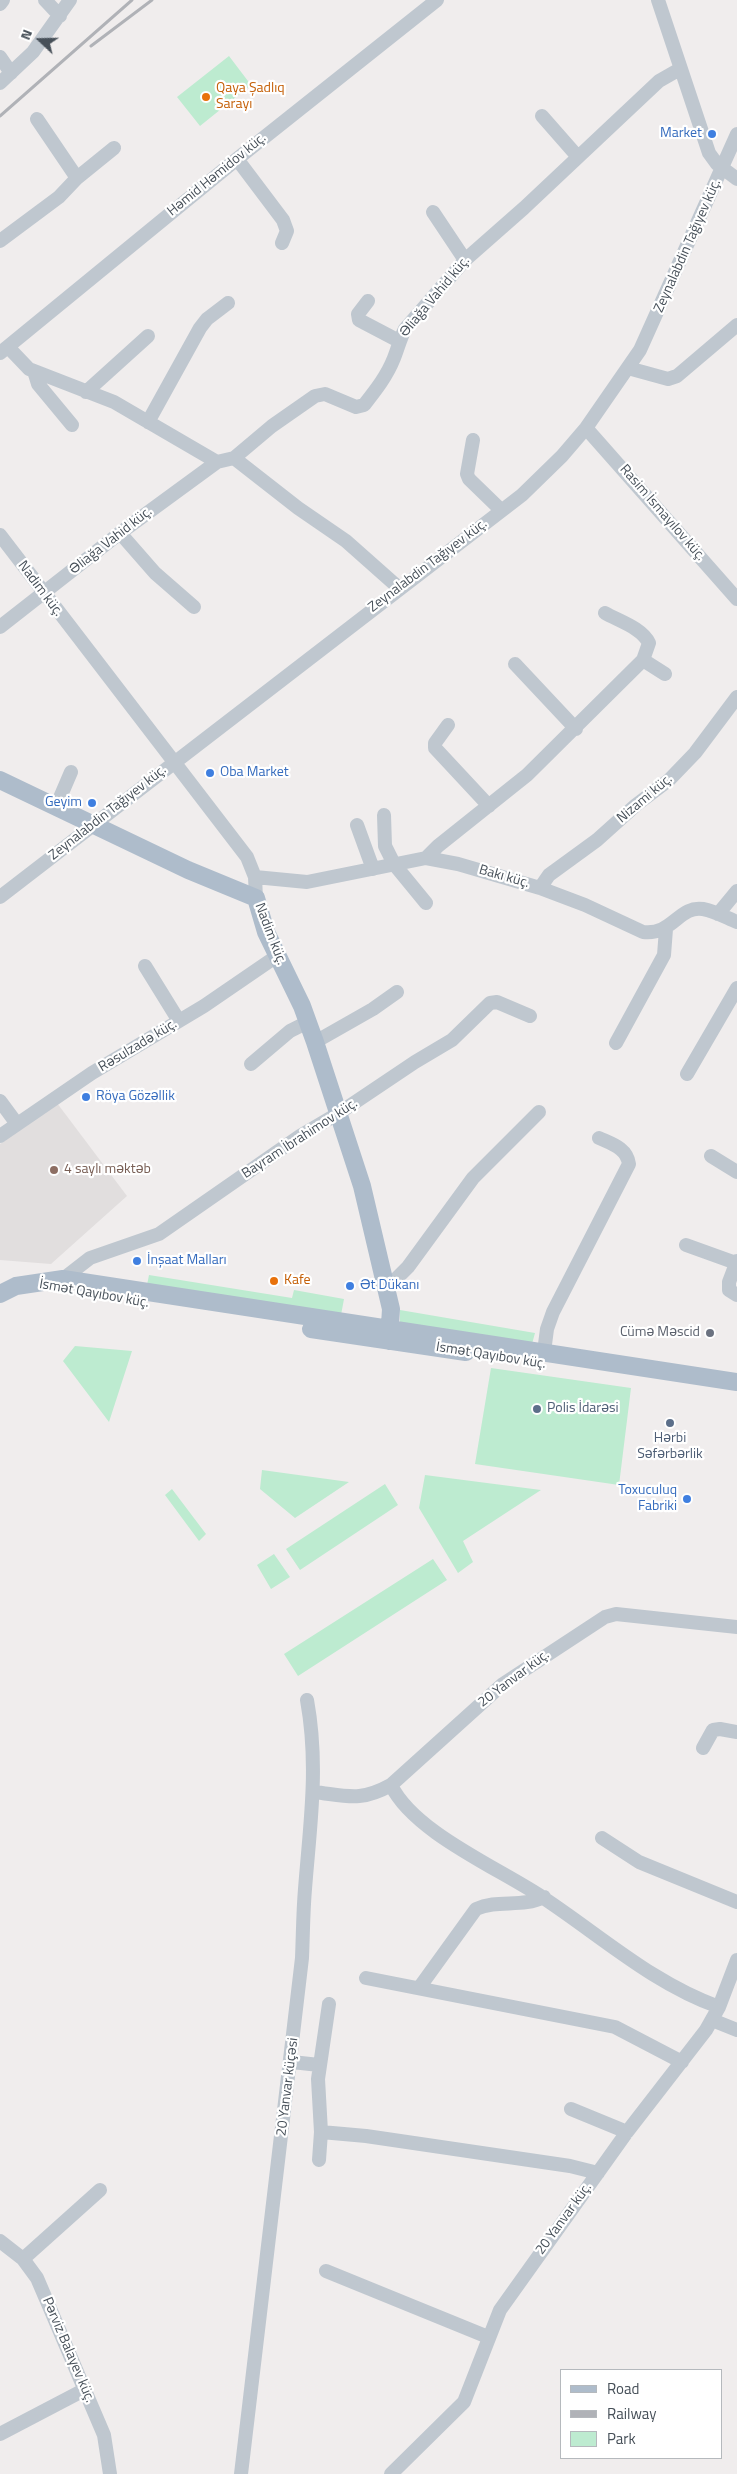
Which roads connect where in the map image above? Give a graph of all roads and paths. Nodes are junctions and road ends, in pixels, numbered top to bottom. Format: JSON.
{"nodes":[{"id":1,"x":3,"y":0,"type":"edge"},
{"id":2,"x":44,"y":0,"type":"edge"},
{"id":3,"x":70,"y":0,"type":"edge"},
{"id":4,"x":436,"y":0,"type":"edge"},
{"id":5,"x":658,"y":0,"type":"edge"},
{"id":6,"x":0,"y":4,"type":"edge"},
{"id":7,"x":60,"y":16,"type":"junction"},
{"id":8,"x":0,"y":57,"type":"edge"},
{"id":9,"x":680,"y":69,"type":"junction"},
{"id":10,"x":12,"y":73,"type":"junction"},
{"id":11,"x":0,"y":83,"type":"edge"},
{"id":12,"x":542,"y":116,"type":"dead end"},
{"id":13,"x":37,"y":119,"type":"dead end"},
{"id":14,"x":737,"y":134,"type":"edge"},
{"id":15,"x":114,"y":148,"type":"dead end"},
{"id":16,"x":578,"y":157,"type":"junction"},
{"id":17,"x":237,"y":159,"type":"junction"},
{"id":18,"x":722,"y":169,"type":"junction"},
{"id":19,"x":77,"y":178,"type":"junction"},
{"id":20,"x":737,"y":179,"type":"edge"},
{"id":21,"x":433,"y":212,"type":"dead end"},
{"id":22,"x":0,"y":241,"type":"edge"},
{"id":23,"x":282,"y":243,"type":"dead end"},
{"id":24,"x":465,"y":260,"type":"junction"},
{"id":25,"x":368,"y":301,"type":"dead end"},
{"id":26,"x":228,"y":303,"type":"dead end"},
{"id":27,"x":737,"y":325,"type":"edge"},
{"id":28,"x":148,"y":336,"type":"dead end"},
{"id":29,"x":398,"y":341,"type":"junction"},
{"id":30,"x":4,"y":350,"type":"edge"},
{"id":31,"x":628,"y":368,"type":"junction"},
{"id":32,"x":34,"y":371,"type":"junction"},
{"id":33,"x":86,"y":392,"type":"junction"},
{"id":34,"x":148,"y":422,"type":"junction"},
{"id":35,"x":72,"y":426,"type":"dead end"},
{"id":36,"x":586,"y":428,"type":"junction"},
{"id":37,"x":473,"y":440,"type":"dead end"},
{"id":38,"x":234,"y":458,"type":"junction"},
{"id":39,"x":217,"y":462,"type":"junction"},
{"id":40,"x":501,"y":510,"type":"junction"},
{"id":41,"x":120,"y":533,"type":"junction"},
{"id":42,"x":0,"y":535,"type":"edge"},
{"id":43,"x":399,"y":588,"type":"junction"},
{"id":44,"x":44,"y":594,"type":"junction"},
{"id":45,"x":737,"y":599,"type":"edge"},
{"id":46,"x":194,"y":607,"type":"dead end"},
{"id":47,"x":605,"y":613,"type":"dead end"},
{"id":48,"x":0,"y":627,"type":"edge"},
{"id":49,"x":642,"y":660,"type":"junction"},
{"id":50,"x":515,"y":664,"type":"dead end"},
{"id":51,"x":664,"y":674,"type":"dead end"},
{"id":52,"x":737,"y":697,"type":"edge"},
{"id":53,"x":448,"y":725,"type":"dead end"},
{"id":54,"x":576,"y":729,"type":"junction"},
{"id":55,"x":174,"y":762,"type":"junction"},
{"id":56,"x":71,"y":772,"type":"dead end"},
{"id":57,"x":0,"y":780,"type":"edge"},
{"id":58,"x":489,"y":806,"type":"junction"},
{"id":59,"x":56,"y":807,"type":"junction"},
{"id":60,"x":384,"y":814,"type":"dead end"},
{"id":61,"x":92,"y":825,"type":"junction"},
{"id":62,"x":357,"y":825,"type":"dead end"},
{"id":63,"x":426,"y":858,"type":"junction"},
{"id":64,"x":394,"y":864,"type":"junction"},
{"id":65,"x":373,"y":869,"type":"junction"},
{"id":66,"x":255,"y":877,"type":"junction"},
{"id":67,"x":540,"y":888,"type":"junction"},
{"id":68,"x":737,"y":891,"type":"edge"},
{"id":69,"x":1,"y":895,"type":"edge"},
{"id":70,"x":256,"y":898,"type":"junction"},
{"id":71,"x":426,"y":904,"type":"dead end"},
{"id":72,"x":718,"y":914,"type":"junction"},
{"id":73,"x":737,"y":922,"type":"edge"},
{"id":74,"x":666,"y":929,"type":"junction"},
{"id":75,"x":277,"y":956,"type":"junction"},
{"id":76,"x":145,"y":966,"type":"dead end"},
{"id":77,"x":737,"y":988,"type":"edge"},
{"id":78,"x":397,"y":992,"type":"dead end"},
{"id":79,"x":530,"y":1016,"type":"dead end"},
{"id":80,"x":179,"y":1021,"type":"junction"},
{"id":81,"x":308,"y":1022,"type":"junction"},
{"id":82,"x":315,"y":1042,"type":"junction"},
{"id":83,"x":616,"y":1043,"type":"dead end"},
{"id":84,"x":251,"y":1064,"type":"dead end"},
{"id":85,"x":687,"y":1074,"type":"dead end"},
{"id":86,"x":0,"y":1101,"type":"edge"},
{"id":87,"x":539,"y":1112,"type":"dead end"},
{"id":88,"x":339,"y":1113,"type":"junction"},
{"id":89,"x":18,"y":1124,"type":"junction"},
{"id":90,"x":0,"y":1136,"type":"edge"},
{"id":91,"x":599,"y":1138,"type":"dead end"},
{"id":92,"x":711,"y":1156,"type":"dead end"},
{"id":93,"x":737,"y":1172,"type":"edge"},
{"id":94,"x":686,"y":1245,"type":"dead end"},
{"id":95,"x":737,"y":1262,"type":"edge"},
{"id":96,"x":63,"y":1279,"type":"junction"},
{"id":97,"x":32,"y":1284,"type":"junction"},
{"id":98,"x":3,"y":1288,"type":"edge"},
{"id":99,"x":386,"y":1289,"type":"junction"},
{"id":100,"x":737,"y":1295,"type":"edge"},
{"id":101,"x":390,"y":1334,"type":"junction"},
{"id":102,"x":544,"y":1352,"type":"junction"},
{"id":103,"x":737,"y":1382,"type":"edge"},
{"id":104,"x":737,"y":1394,"type":"edge"},
{"id":105,"x":737,"y":1627,"type":"edge"},
{"id":106,"x":307,"y":1700,"type":"dead end"},
{"id":107,"x":737,"y":1732,"type":"edge"},
{"id":108,"x":703,"y":1748,"type":"dead end"},
{"id":109,"x":391,"y":1785,"type":"junction"},
{"id":110,"x":314,"y":1792,"type":"junction"},
{"id":111,"x":602,"y":1838,"type":"dead end"},
{"id":112,"x":544,"y":1897,"type":"junction"},
{"id":113,"x":737,"y":1902,"type":"edge"},
{"id":114,"x":737,"y":1960,"type":"edge"},
{"id":115,"x":366,"y":1978,"type":"dead end"},
{"id":116,"x":419,"y":1988,"type":"junction"},
{"id":117,"x":329,"y":2004,"type":"dead end"},
{"id":118,"x":719,"y":2007,"type":"junction"},
{"id":119,"x":712,"y":2020,"type":"junction"},
{"id":120,"x":737,"y":2030,"type":"edge"},
{"id":121,"x":292,"y":2062,"type":"junction"},
{"id":122,"x":682,"y":2062,"type":"junction"},
{"id":123,"x":319,"y":2065,"type":"junction"},
{"id":124,"x":571,"y":2109,"type":"dead end"},
{"id":125,"x":322,"y":2132,"type":"junction"},
{"id":126,"x":628,"y":2132,"type":"junction"},
{"id":127,"x":319,"y":2160,"type":"dead end"},
{"id":128,"x":598,"y":2173,"type":"junction"},
{"id":129,"x":100,"y":2190,"type":"dead end"},
{"id":130,"x":0,"y":2241,"type":"edge"},
{"id":131,"x":23,"y":2260,"type":"junction"},
{"id":132,"x":326,"y":2271,"type":"dead end"},
{"id":133,"x":488,"y":2337,"type":"junction"},
{"id":134,"x":84,"y":2390,"type":"junction"},
{"id":135,"x":0,"y":2434,"type":"edge"},
{"id":136,"x":110,"y":2474,"type":"edge"},
{"id":137,"x":241,"y":2474,"type":"edge"},
{"id":138,"x":391,"y":2474,"type":"edge"}],
"edges":[{"from":1,"to":6,"type":"street"},
{"from":2,"to":7,"type":"street"},
{"from":3,"to":7,"type":"street"},
{"from":4,"to":17,"type":"street","name":"Həmid Həmidov küç."},
{"from":5,"to":9,"type":"street"},
{"from":7,"to":10,"type":"street"},
{"from":8,"to":10,"type":"street"},
{"from":9,"to":16,"type":"street","name":"Əliağa Vahid küç."},
{"from":9,"to":18,"type":"street"},
{"from":10,"to":11,"type":"street"},
{"from":12,"to":16,"type":"street"},
{"from":13,"to":19,"type":"street"},
{"from":14,"to":18,"type":"street","name":"Zeynalabdin Tağıyev küç."},
{"from":15,"to":19,"type":"street"},
{"from":16,"to":24,"type":"street","name":"Əliağa Vahid küç."},
{"from":17,"to":23,"type":"street"},
{"from":17,"to":30,"type":"street","name":"Həmid Həmidov küç."},
{"from":18,"to":20,"type":"street"},
{"from":18,"to":31,"type":"street","name":"Zeynalabdin Tağıyev küç."},
{"from":19,"to":22,"type":"street"},
{"from":21,"to":24,"type":"street"},
{"from":24,"to":29,"type":"street","name":"Əliağa Vahid küç."},
{"from":25,"to":29,"type":"street"},
{"from":26,"to":34,"type":"street"},
{"from":27,"to":31,"type":"street"},
{"from":28,"to":33,"type":"street"},
{"from":29,"to":38,"type":"street","name":"Əliağa Vahid küç."},
{"from":30,"to":32,"type":"street"},
{"from":31,"to":36,"type":"street","name":"Zeynalabdin Tağıyev küç."},
{"from":32,"to":33,"type":"street"},
{"from":32,"to":35,"type":"street"},
{"from":33,"to":34,"type":"street"},
{"from":34,"to":39,"type":"street"},
{"from":36,"to":40,"type":"street","name":"Zeynalabdin Tağıyev küç."},
{"from":36,"to":45,"type":"street","name":"Rasim İsmayılov küç."},
{"from":37,"to":40,"type":"street"},
{"from":38,"to":39,"type":"street","name":"Əliağa Vahid küç."},
{"from":38,"to":43,"type":"street"},
{"from":39,"to":41,"type":"street","name":"Əliağa Vahid küç."},
{"from":40,"to":43,"type":"street","name":"Zeynalabdin Tağıyev küç."},
{"from":41,"to":44,"type":"street","name":"Əliağa Vahid küç."},
{"from":41,"to":46,"type":"street"},
{"from":42,"to":44,"type":"street","name":"Nadim küç."},
{"from":43,"to":55,"type":"street","name":"Zeynalabdin Tağıyev küç."},
{"from":44,"to":48,"type":"street","name":"Əliağa Vahid küç."},
{"from":44,"to":55,"type":"street","name":"Nadim küç."},
{"from":47,"to":49,"type":"street"},
{"from":49,"to":51,"type":"street"},
{"from":49,"to":54,"type":"street"},
{"from":50,"to":54,"type":"street"},
{"from":52,"to":67,"type":"street","name":"Nizami küç."},
{"from":53,"to":58,"type":"street"},
{"from":54,"to":58,"type":"street"},
{"from":55,"to":61,"type":"street","name":"Zeynalabdin Tağıyev küç."},
{"from":55,"to":66,"type":"street","name":"Nadim küç."},
{"from":56,"to":59,"type":"street"},
{"from":57,"to":59,"type":"main road"},
{"from":58,"to":63,"type":"street"},
{"from":59,"to":61,"type":"main road"},
{"from":60,"to":64,"type":"street"},
{"from":61,"to":69,"type":"street","name":"Zeynalabdin Tağıyev küç."},
{"from":61,"to":70,"type":"main road"},
{"from":62,"to":65,"type":"street"},
{"from":63,"to":64,"type":"street","name":"Bakı küç."},
{"from":63,"to":67,"type":"street","name":"Bakı küç."},
{"from":64,"to":65,"type":"street","name":"Bakı küç."},
{"from":64,"to":71,"type":"street"},
{"from":65,"to":66,"type":"street","name":"Bakı küç."},
{"from":66,"to":70,"type":"street","name":"Nadim küç."},
{"from":67,"to":74,"type":"street","name":"Bakı küç."},
{"from":68,"to":72,"type":"street"},
{"from":70,"to":75,"type":"main road","name":"Nadim küç."},
{"from":72,"to":73,"type":"street","name":"Bakı küç."},
{"from":72,"to":74,"type":"street","name":"Bakı küç."},
{"from":74,"to":83,"type":"street"},
{"from":75,"to":80,"type":"street","name":"Rəsulzadə küç."},
{"from":75,"to":81,"type":"main road","name":"Nadim küç."},
{"from":76,"to":80,"type":"street"},
{"from":77,"to":85,"type":"street"},
{"from":78,"to":82,"type":"street"},
{"from":79,"to":88,"type":"street","name":"Bayram İbrahimov küç."},
{"from":80,"to":89,"type":"street","name":"Rəsulzadə küç."},
{"from":81,"to":82,"type":"main road","name":"Nadim küç."},
{"from":81,"to":84,"type":"street"},
{"from":82,"to":88,"type":"main road","name":"Nadim küç."},
{"from":86,"to":89,"type":"street"},
{"from":87,"to":99,"type":"street"},
{"from":88,"to":96,"type":"street","name":"Bayram İbrahimov küç."},
{"from":88,"to":99,"type":"main road","name":"Nadim küç."},
{"from":89,"to":90,"type":"street","name":"Rəsulzadə küç."},
{"from":91,"to":102,"type":"street"},
{"from":92,"to":93,"type":"street"},
{"from":94,"to":95,"type":"street"},
{"from":95,"to":100,"type":"street"},
{"from":96,"to":97,"type":"main road","name":"İsmət Qayıbov küç."},
{"from":96,"to":101,"type":"main road","name":"İsmət Qayıbov küç."},
{"from":97,"to":98,"type":"main road"},
{"from":97,"to":101,"type":"main road","name":"İsmət Qayıbov küç."},
{"from":99,"to":101,"type":"main road","name":"Nadim küç."},
{"from":101,"to":102,"type":"main road","name":"İsmət Qayıbov küç."},
{"from":101,"to":104,"type":"main road","name":"İsmət Qayıbov küç."},
{"from":102,"to":103,"type":"main road","name":"İsmət Qayıbov küç."},
{"from":105,"to":109,"type":"street","name":"20 Yanvar küç."},
{"from":106,"to":110,"type":"street","name":"20 Yanvar küçəsi"},
{"from":107,"to":108,"type":"street"},
{"from":109,"to":110,"type":"street","name":"20 Yanvar küç."},
{"from":109,"to":112,"type":"street"},
{"from":110,"to":121,"type":"street","name":"20 Yanvar küçəsi"},
{"from":111,"to":113,"type":"street"},
{"from":112,"to":116,"type":"street"},
{"from":112,"to":118,"type":"street"},
{"from":114,"to":118,"type":"street","name":"20 Yanvar küç."},
{"from":115,"to":116,"type":"street"},
{"from":116,"to":122,"type":"street"},
{"from":117,"to":123,"type":"street"},
{"from":118,"to":119,"type":"street","name":"20 Yanvar küç."},
{"from":119,"to":120,"type":"street"},
{"from":119,"to":122,"type":"street","name":"20 Yanvar küç."},
{"from":121,"to":123,"type":"street"},
{"from":121,"to":137,"type":"street","name":"20 Yanvar küçəsi"},
{"from":122,"to":126,"type":"street","name":"20 Yanvar küç."},
{"from":123,"to":125,"type":"street"},
{"from":124,"to":126,"type":"street"},
{"from":125,"to":127,"type":"street"},
{"from":125,"to":128,"type":"street"},
{"from":126,"to":128,"type":"street","name":"20 Yanvar küç."},
{"from":128,"to":133,"type":"street","name":"20 Yanvar küç."},
{"from":129,"to":131,"type":"street"},
{"from":130,"to":131,"type":"street","name":"Pərviz Balayev küç."},
{"from":131,"to":134,"type":"street","name":"Pərviz Balayev küç."},
{"from":132,"to":133,"type":"street"},
{"from":133,"to":138,"type":"street","name":"20 Yanvar küç."},
{"from":134,"to":135,"type":"street"},
{"from":134,"to":136,"type":"street","name":"Pərviz Balayev küç."}]}
